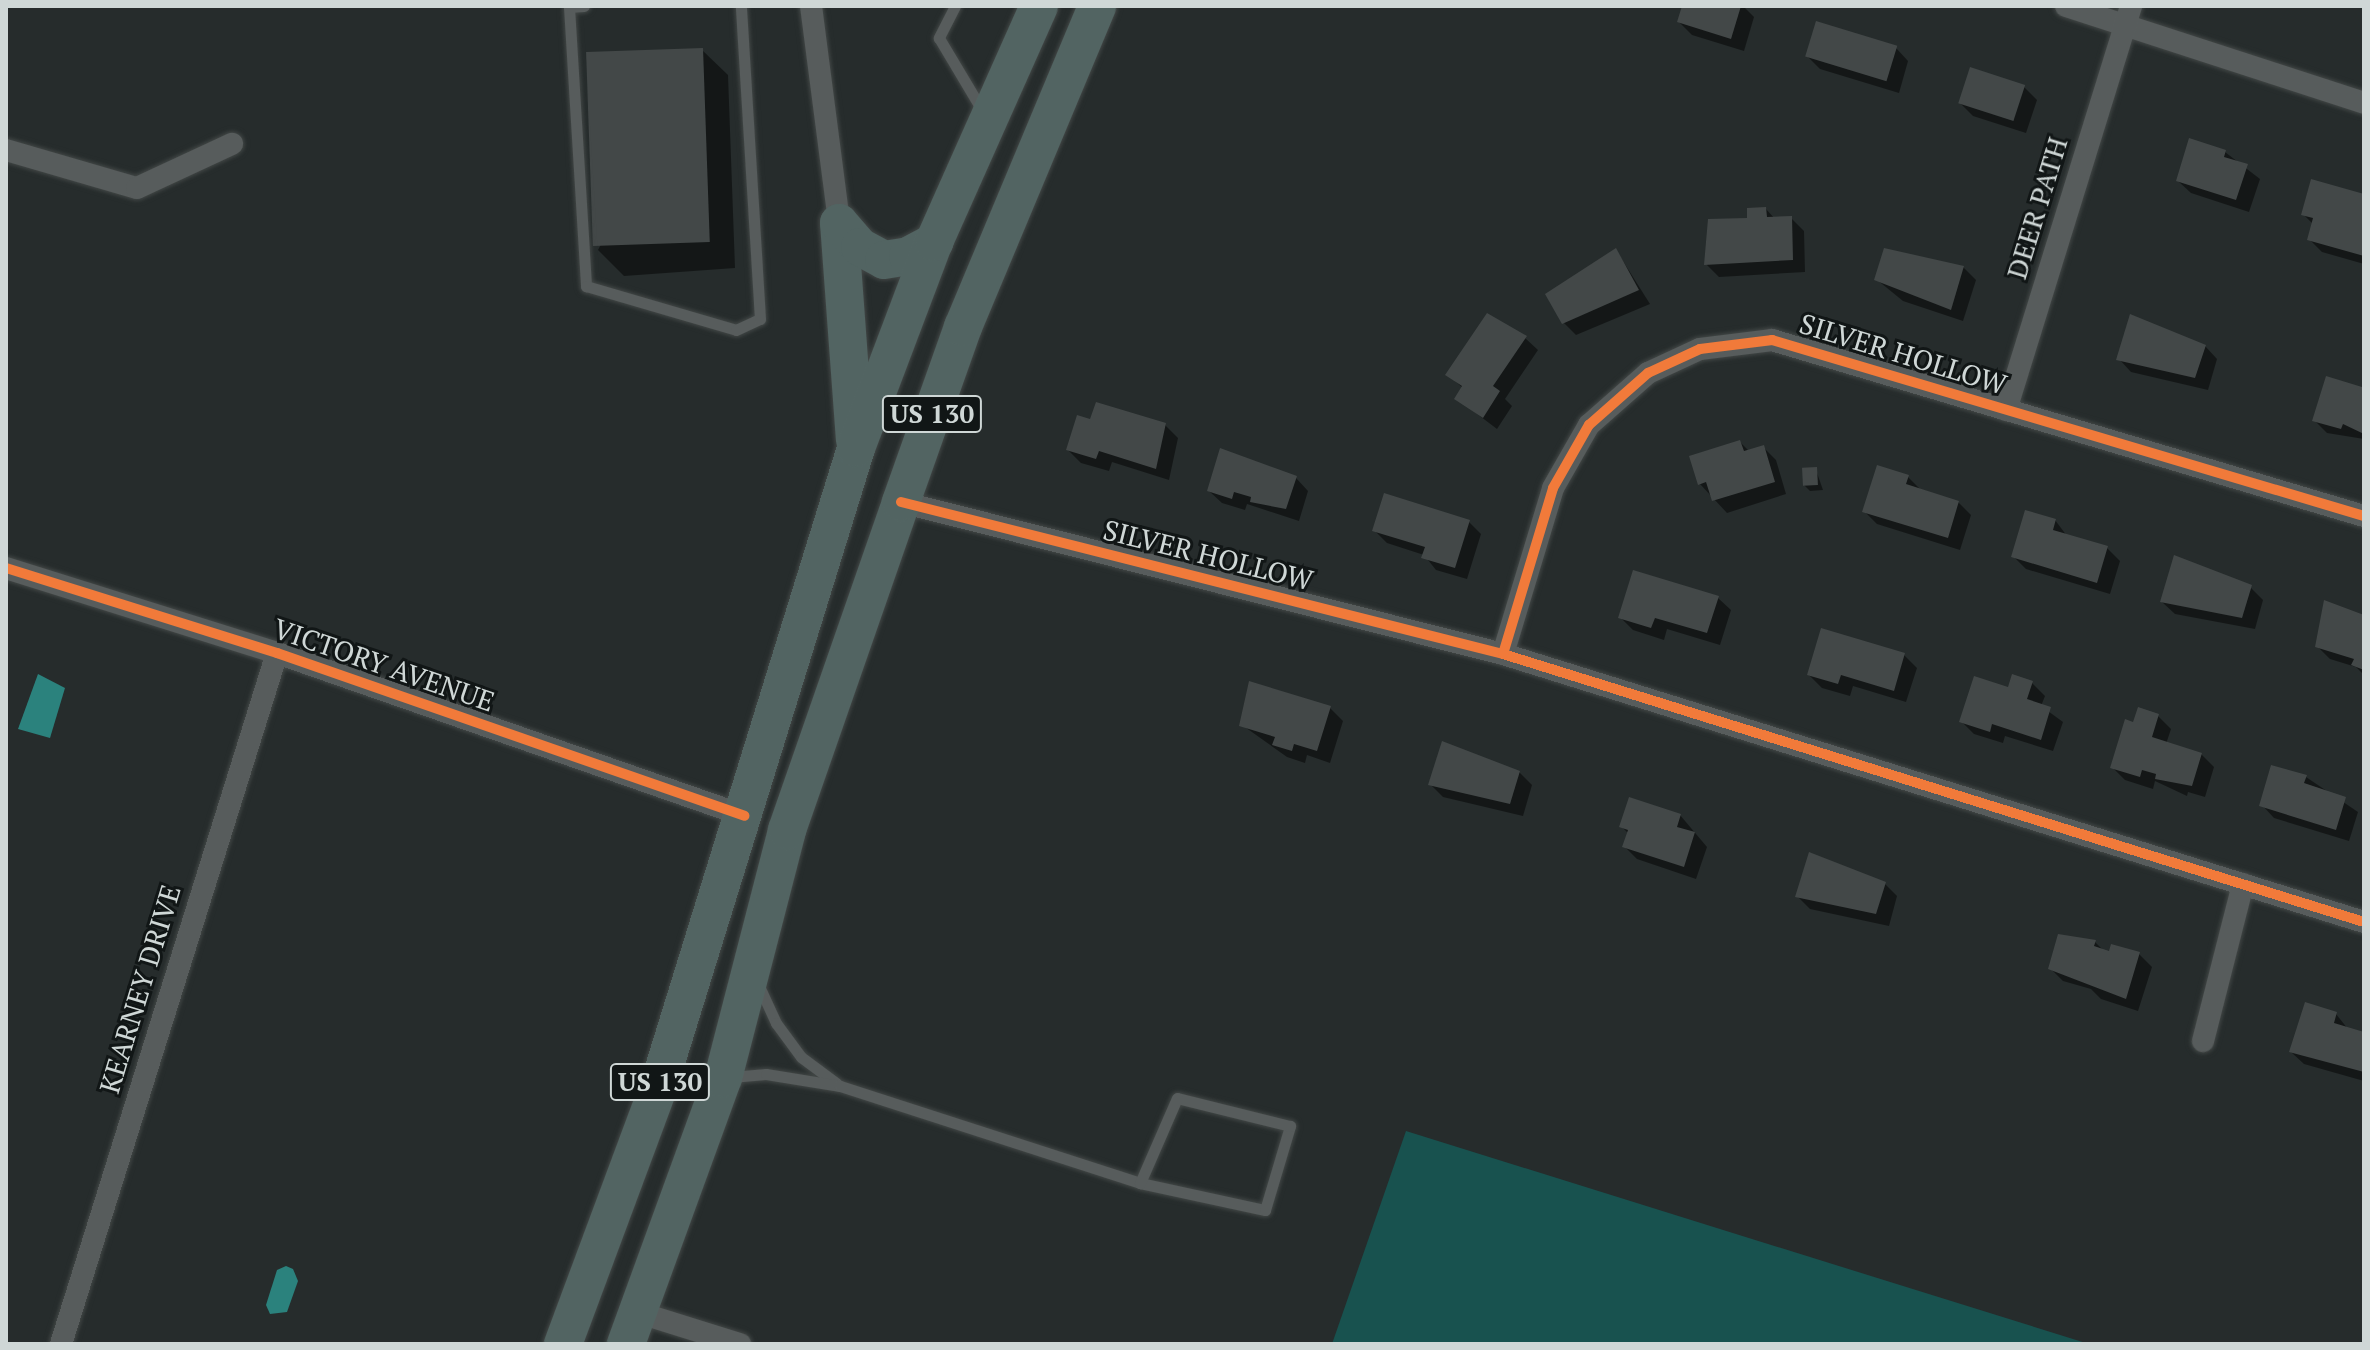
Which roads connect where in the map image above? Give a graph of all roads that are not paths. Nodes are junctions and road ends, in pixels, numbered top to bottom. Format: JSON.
{"nodes":[{"id":1,"x":584,"y":6,"type":"edge"},
{"id":2,"x":741,"y":6,"type":"edge"},
{"id":3,"x":811,"y":6,"type":"edge"},
{"id":4,"x":955,"y":6,"type":"edge"},
{"id":5,"x":1039,"y":6,"type":"edge"},
{"id":6,"x":1097,"y":6,"type":"edge"},
{"id":7,"x":2066,"y":6,"type":"edge"},
{"id":8,"x":2128,"y":14,"type":"edge"},
{"id":9,"x":2364,"y":103,"type":"edge"},
{"id":10,"x":988,"y":120,"type":"junction"},
{"id":11,"x":232,"y":144,"type":"dead end"},
{"id":12,"x":6,"y":150,"type":"edge"},
{"id":13,"x":839,"y":223,"type":"junction"},
{"id":14,"x":934,"y":242,"type":"junction"},
{"id":15,"x":2006,"y":410,"type":"junction"},
{"id":16,"x":856,"y":448,"type":"junction"},
{"id":17,"x":901,"y":502,"type":"junction"},
{"id":18,"x":2364,"y":516,"type":"edge"},
{"id":19,"x":6,"y":568,"type":"edge"},
{"id":20,"x":277,"y":653,"type":"junction"},
{"id":21,"x":1503,"y":654,"type":"junction"},
{"id":22,"x":744,"y":816,"type":"junction"},
{"id":23,"x":787,"y":830,"type":"junction"},
{"id":24,"x":2243,"y":884,"type":"junction"},
{"id":25,"x":2364,"y":922,"type":"edge"},
{"id":26,"x":751,"y":969,"type":"junction"},
{"id":27,"x":2203,"y":1041,"type":"dead end"},
{"id":28,"x":723,"y":1078,"type":"junction"},
{"id":29,"x":840,"y":1086,"type":"junction"},
{"id":30,"x":1140,"y":1183,"type":"junction"},
{"id":31,"x":632,"y":1328,"type":"edge"},
{"id":32,"x":66,"y":1342,"type":"edge"},
{"id":33,"x":563,"y":1344,"type":"edge"},
{"id":34,"x":740,"y":1344,"type":"edge"}],
"edges":[{"from":1,"to":2,"type":"lane"},
{"from":3,"to":13,"type":"street"},
{"from":4,"to":10,"type":"lane"},
{"from":5,"to":10,"type":"highway","number":"US 130"},
{"from":6,"to":17,"type":"highway","number":"US 130"},
{"from":7,"to":8,"type":"street"},
{"from":8,"to":9,"type":"street"},
{"from":8,"to":15,"type":"street","name":"DEER PATH"},
{"from":10,"to":14,"type":"highway","number":"US 130"},
{"from":11,"to":12,"type":"street"},
{"from":13,"to":14,"type":"highway"},
{"from":13,"to":16,"type":"highway"},
{"from":14,"to":16,"type":"highway","number":"US 130"},
{"from":15,"to":18,"type":"street","name":"SILVER HOLLOW"},
{"from":15,"to":21,"type":"street","name":"SILVER HOLLOW"},
{"from":16,"to":22,"type":"highway","number":"US 130"},
{"from":17,"to":21,"type":"street","name":"SILVER HOLLOW"},
{"from":17,"to":23,"type":"highway","number":"US 130"},
{"from":19,"to":20,"type":"street","name":"VICTORY AVENUE"},
{"from":20,"to":22,"type":"street","name":"VICTORY AVENUE"},
{"from":20,"to":32,"type":"street","name":"KEARNEY DRIVE"},
{"from":21,"to":24,"type":"street","name":"SILVER HOLLOW"},
{"from":22,"to":23,"type":"highway"},
{"from":22,"to":33,"type":"highway","number":"US 130"},
{"from":23,"to":26,"type":"highway","number":"US 130"},
{"from":24,"to":25,"type":"street","name":"SILVER HOLLOW"},
{"from":24,"to":27,"type":"street"},
{"from":26,"to":28,"type":"highway","number":"US 130"},
{"from":26,"to":29,"type":"lane"},
{"from":28,"to":29,"type":"lane"},
{"from":28,"to":31,"type":"highway","number":"US 130"},
{"from":29,"to":30,"type":"lane"},
{"from":30,"to":30,"type":"lane"},
{"from":31,"to":34,"type":"street"}]}
